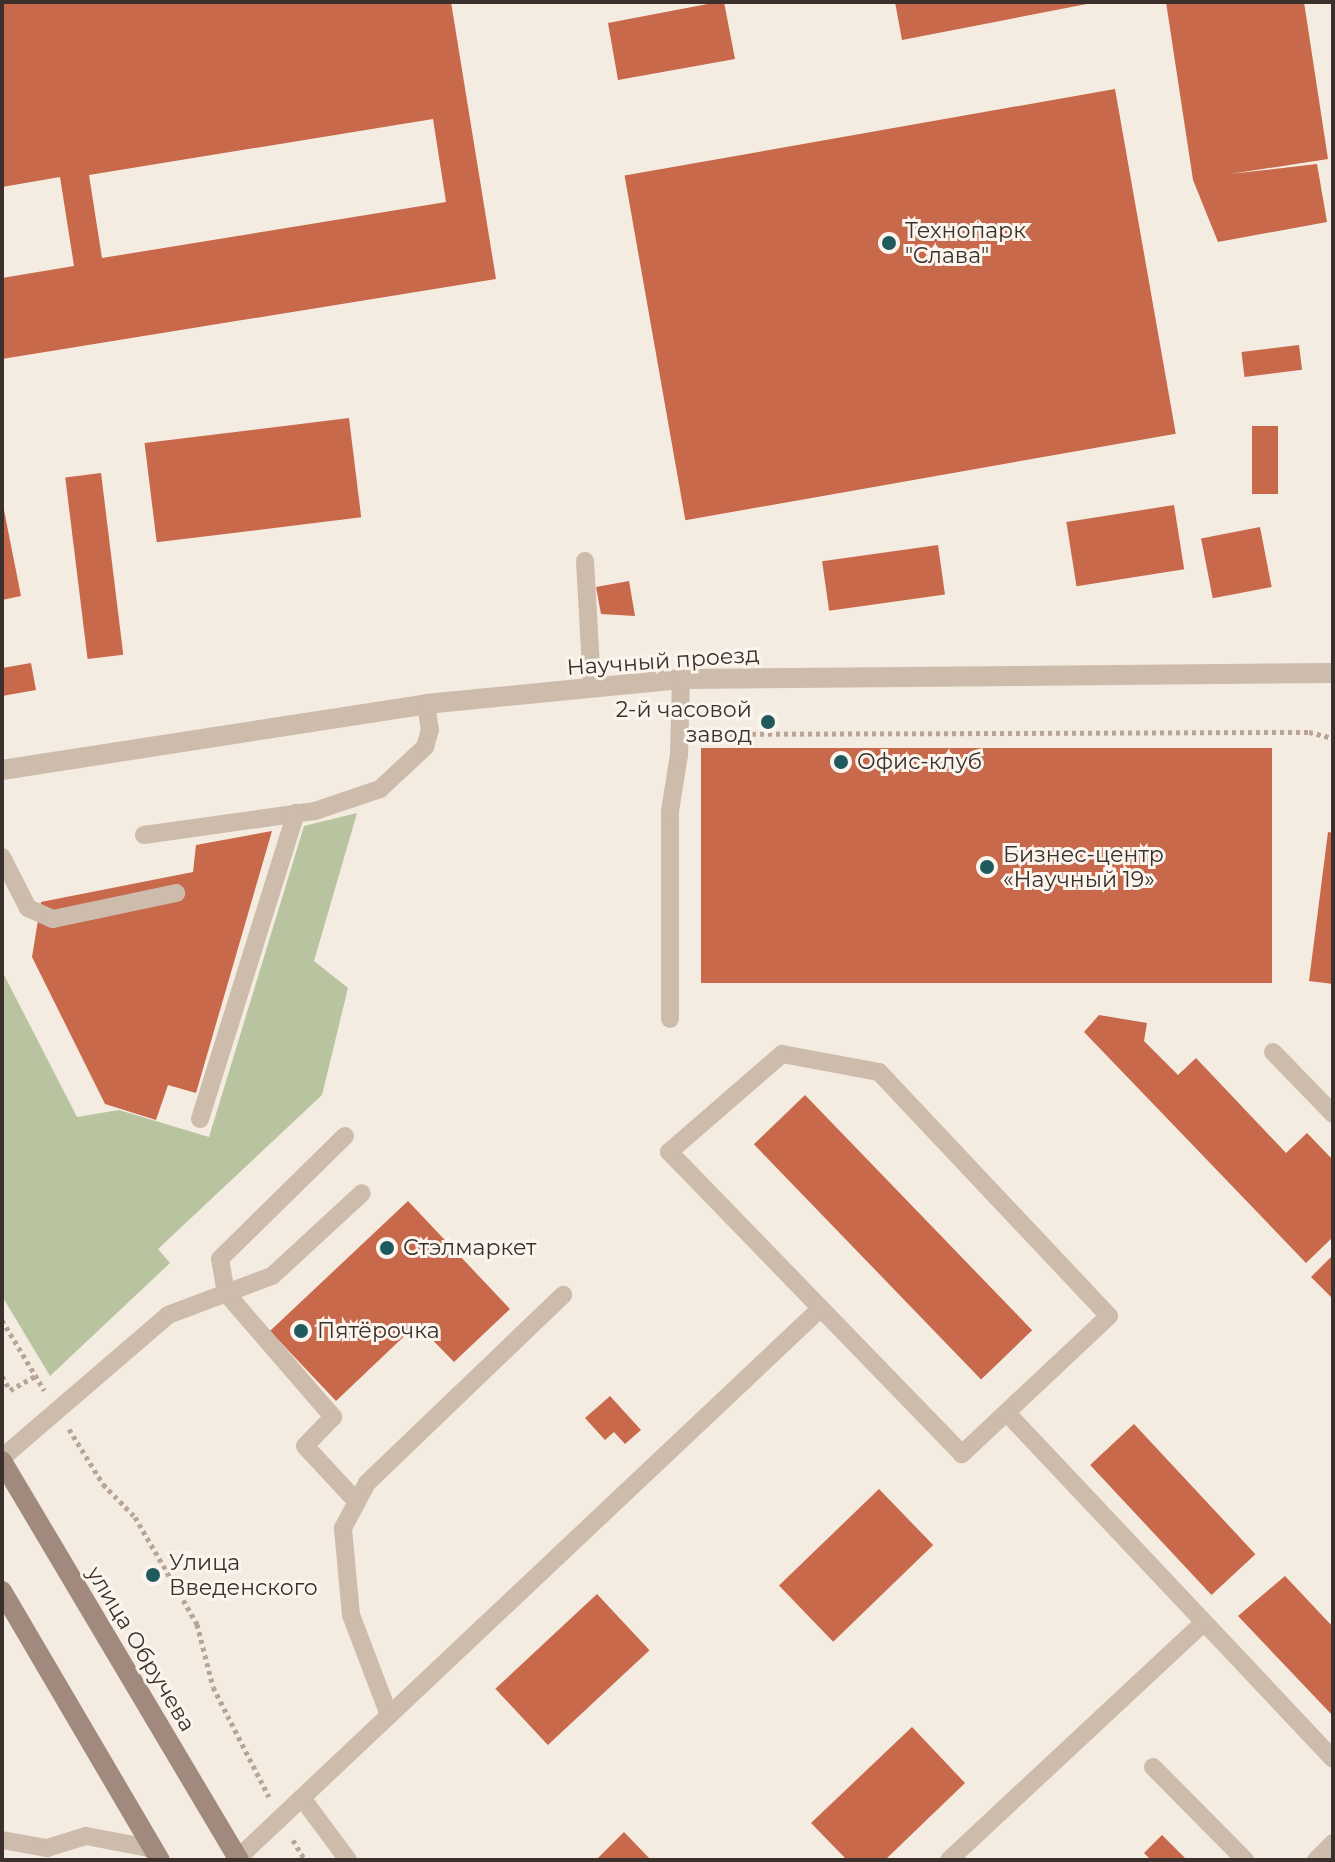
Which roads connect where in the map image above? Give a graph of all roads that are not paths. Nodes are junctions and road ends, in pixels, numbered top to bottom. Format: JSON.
{"nodes":[{"id":1,"x":585,"y":561,"type":"dead end"},
{"id":2,"x":1333,"y":673,"type":"edge"},
{"id":3,"x":681,"y":679,"type":"junction"},
{"id":4,"x":592,"y":688,"type":"junction"},
{"id":5,"x":426,"y":704,"type":"junction"},
{"id":6,"x":2,"y":770,"type":"edge"},
{"id":7,"x":296,"y":813,"type":"junction"},
{"id":8,"x":144,"y":835,"type":"dead end"},
{"id":9,"x":2,"y":857,"type":"edge"},
{"id":10,"x":176,"y":893,"type":"dead end"},
{"id":11,"x":670,"y":1019,"type":"dead end"},
{"id":12,"x":1273,"y":1052,"type":"dead end"},
{"id":13,"x":1333,"y":1114,"type":"edge"},
{"id":14,"x":200,"y":1119,"type":"dead end"},
{"id":15,"x":345,"y":1136,"type":"dead end"},
{"id":16,"x":362,"y":1193,"type":"dead end"},
{"id":17,"x":226,"y":1293,"type":"junction"},
{"id":18,"x":563,"y":1295,"type":"dead end"},
{"id":19,"x":820,"y":1309,"type":"junction"},
{"id":20,"x":1007,"y":1413,"type":"junction"},
{"id":21,"x":2,"y":1460,"type":"edge"},
{"id":22,"x":357,"y":1502,"type":"junction"},
{"id":23,"x":2,"y":1591,"type":"edge"},
{"id":24,"x":1203,"y":1623,"type":"junction"},
{"id":25,"x":389,"y":1715,"type":"junction"},
{"id":26,"x":1333,"y":1759,"type":"edge"},
{"id":27,"x":1153,"y":1767,"type":"dead end"},
{"id":28,"x":302,"y":1798,"type":"junction"},
{"id":29,"x":2,"y":1840,"type":"edge"},
{"id":30,"x":1333,"y":1843,"type":"edge"},
{"id":31,"x":157,"y":1854,"type":"edge"},
{"id":32,"x":239,"y":1859,"type":"edge"},
{"id":33,"x":348,"y":1860,"type":"edge"},
{"id":34,"x":949,"y":1860,"type":"edge"},
{"id":35,"x":1245,"y":1860,"type":"edge"},
{"id":36,"x":1316,"y":1860,"type":"edge"}],
"edges":[{"from":1,"to":4,"type":"lane"},
{"from":2,"to":3,"type":"street","name":"Научный проезд"},
{"from":3,"to":4,"type":"street","name":"Научный проезд"},
{"from":3,"to":11,"type":"lane"},
{"from":4,"to":5,"type":"street","name":"Научный проезд"},
{"from":5,"to":6,"type":"street","name":"Научный проезд"},
{"from":5,"to":7,"type":"lane"},
{"from":7,"to":8,"type":"lane"},
{"from":7,"to":14,"type":"lane"},
{"from":9,"to":10,"type":"lane"},
{"from":12,"to":13,"type":"lane"},
{"from":15,"to":17,"type":"lane"},
{"from":16,"to":17,"type":"lane"},
{"from":17,"to":21,"type":"lane"},
{"from":17,"to":22,"type":"lane"},
{"from":18,"to":22,"type":"lane"},
{"from":19,"to":20,"type":"lane"},
{"from":19,"to":20,"type":"lane"},
{"from":19,"to":25,"type":"lane"},
{"from":20,"to":24,"type":"lane"},
{"from":21,"to":32,"type":"main road","name":"улица Обручева"},
{"from":22,"to":25,"type":"lane"},
{"from":23,"to":31,"type":"main road"},
{"from":24,"to":26,"type":"lane"},
{"from":24,"to":34,"type":"lane"},
{"from":25,"to":28,"type":"lane"},
{"from":27,"to":35,"type":"lane"},
{"from":28,"to":32,"type":"lane"},
{"from":28,"to":33,"type":"lane"},
{"from":29,"to":31,"type":"lane"},
{"from":30,"to":36,"type":"lane"}]}
